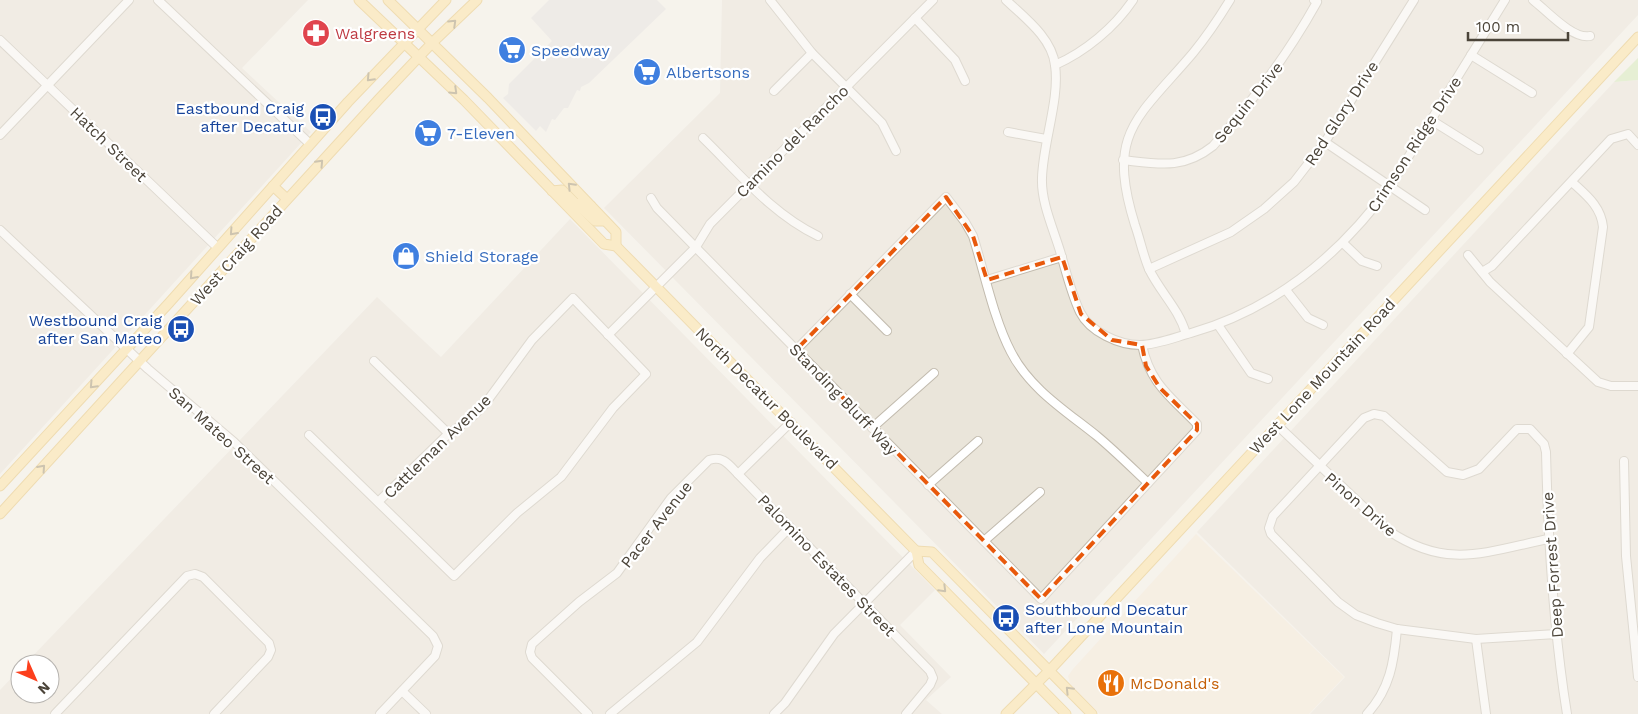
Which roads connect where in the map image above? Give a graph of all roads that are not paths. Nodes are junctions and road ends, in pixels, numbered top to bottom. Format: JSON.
{"nodes":[{"id":1,"x":129,"y":0,"type":"edge"},
{"id":2,"x":158,"y":0,"type":"edge"},
{"id":3,"x":359,"y":0,"type":"edge"},
{"id":4,"x":388,"y":0,"type":"edge"},
{"id":5,"x":446,"y":0,"type":"edge"},
{"id":6,"x":477,"y":0,"type":"edge"},
{"id":7,"x":770,"y":0,"type":"edge"},
{"id":8,"x":933,"y":0,"type":"edge"},
{"id":9,"x":1006,"y":0,"type":"edge"},
{"id":10,"x":1133,"y":0,"type":"edge"},
{"id":11,"x":1230,"y":0,"type":"edge"},
{"id":12,"x":1414,"y":0,"type":"edge"},
{"id":13,"x":1505,"y":0,"type":"edge"},
{"id":14,"x":1533,"y":0,"type":"edge"},
{"id":15,"x":1315,"y":1,"type":"edge"},
{"id":16,"x":915,"y":18,"type":"junction"},
{"id":17,"x":418,"y":28,"type":"junction"},
{"id":18,"x":1590,"y":36,"type":"dead end"},
{"id":19,"x":1638,"y":37,"type":"edge"},
{"id":20,"x":0,"y":40,"type":"edge"},
{"id":21,"x":403,"y":42,"type":"junction"},
{"id":22,"x":432,"y":42,"type":"junction"},
{"id":23,"x":812,"y":53,"type":"junction"},
{"id":24,"x":1471,"y":55,"type":"junction"},
{"id":25,"x":418,"y":57,"type":"junction"},
{"id":26,"x":1056,"y":65,"type":"junction"},
{"id":27,"x":965,"y":81,"type":"dead end"},
{"id":28,"x":47,"y":85,"type":"junction"},
{"id":29,"x":846,"y":87,"type":"junction"},
{"id":30,"x":774,"y":92,"type":"dead end"},
{"id":31,"x":1532,"y":93,"type":"dead end"},
{"id":32,"x":1431,"y":120,"type":"junction"},
{"id":33,"x":1008,"y":132,"type":"dead end"},
{"id":34,"x":0,"y":135,"type":"edge"},
{"id":35,"x":703,"y":138,"type":"dead end"},
{"id":36,"x":1046,"y":139,"type":"junction"},
{"id":37,"x":1325,"y":142,"type":"junction"},
{"id":38,"x":310,"y":144,"type":"junction"},
{"id":39,"x":1638,"y":145,"type":"edge"},
{"id":40,"x":1479,"y":150,"type":"dead end"},
{"id":41,"x":896,"y":151,"type":"dead end"},
{"id":42,"x":1123,"y":160,"type":"junction"},
{"id":43,"x":1572,"y":182,"type":"junction"},
{"id":44,"x":750,"y":184,"type":"junction"},
{"id":45,"x":1391,"y":185,"type":"junction"},
{"id":46,"x":273,"y":186,"type":"junction"},
{"id":47,"x":552,"y":191,"type":"junction"},
{"id":48,"x":651,"y":198,"type":"dead end"},
{"id":49,"x":287,"y":199,"type":"junction"},
{"id":50,"x":591,"y":206,"type":"junction"},
{"id":51,"x":568,"y":207,"type":"junction"},
{"id":52,"x":1426,"y":210,"type":"dead end"},
{"id":53,"x":605,"y":221,"type":"junction"},
{"id":54,"x":0,"y":230,"type":"edge"},
{"id":55,"x":818,"y":236,"type":"dead end"},
{"id":56,"x":1343,"y":243,"type":"junction"},
{"id":57,"x":616,"y":246,"type":"junction"},
{"id":58,"x":696,"y":247,"type":"junction"},
{"id":59,"x":218,"y":248,"type":"junction"},
{"id":60,"x":1468,"y":255,"type":"dead end"},
{"id":61,"x":1062,"y":258,"type":"junction"},
{"id":62,"x":1378,"y":266,"type":"dead end"},
{"id":63,"x":1149,"y":269,"type":"junction"},
{"id":64,"x":1482,"y":272,"type":"junction"},
{"id":65,"x":987,"y":280,"type":"junction"},
{"id":66,"x":656,"y":286,"type":"junction"},
{"id":67,"x":1286,"y":290,"type":"junction"},
{"id":68,"x":850,"y":294,"type":"junction"},
{"id":69,"x":1218,"y":325,"type":"junction"},
{"id":70,"x":1323,"y":325,"type":"dead end"},
{"id":71,"x":887,"y":331,"type":"dead end"},
{"id":72,"x":1186,"y":334,"type":"junction"},
{"id":73,"x":608,"y":335,"type":"junction"},
{"id":74,"x":1142,"y":345,"type":"junction"},
{"id":75,"x":126,"y":349,"type":"junction"},
{"id":76,"x":796,"y":350,"type":"junction"},
{"id":77,"x":1567,"y":354,"type":"junction"},
{"id":78,"x":139,"y":361,"type":"junction"},
{"id":79,"x":374,"y":361,"type":"dead end"},
{"id":80,"x":934,"y":373,"type":"dead end"},
{"id":81,"x":1268,"y":379,"type":"dead end"},
{"id":82,"x":1638,"y":386,"type":"edge"},
{"id":83,"x":791,"y":422,"type":"junction"},
{"id":84,"x":1277,"y":425,"type":"junction"},
{"id":85,"x":872,"y":428,"type":"junction"},
{"id":86,"x":309,"y":434,"type":"dead end"},
{"id":87,"x":448,"y":434,"type":"junction"},
{"id":88,"x":978,"y":441,"type":"dead end"},
{"id":89,"x":716,"y":457,"type":"joint"},
{"id":90,"x":1624,"y":461,"type":"dead end"},
{"id":91,"x":1319,"y":466,"type":"junction"},
{"id":92,"x":738,"y":474,"type":"junction"},
{"id":93,"x":1148,"y":483,"type":"junction"},
{"id":94,"x":928,"y":485,"type":"junction"},
{"id":95,"x":0,"y":486,"type":"edge"},
{"id":96,"x":1040,"y":492,"type":"dead end"},
{"id":97,"x":379,"y":501,"type":"junction"},
{"id":98,"x":4,"y":503,"type":"edge"},
{"id":99,"x":0,"y":514,"type":"edge"},
{"id":100,"x":790,"y":527,"type":"junction"},
{"id":101,"x":1548,"y":539,"type":"junction"},
{"id":102,"x":984,"y":541,"type":"junction"},
{"id":103,"x":916,"y":550,"type":"junction"},
{"id":104,"x":1629,"y":598,"type":"junction"},
{"id":105,"x":1638,"y":598,"type":"edge"},
{"id":106,"x":864,"y":602,"type":"junction"},
{"id":107,"x":1397,"y":629,"type":"junction"},
{"id":108,"x":1556,"y":634,"type":"junction"},
{"id":109,"x":1476,"y":639,"type":"junction"},
{"id":110,"x":1049,"y":671,"type":"junction"},
{"id":111,"x":1638,"y":677,"type":"edge"},
{"id":112,"x":1036,"y":684,"type":"junction"},
{"id":113,"x":402,"y":691,"type":"junction"},
{"id":114,"x":55,"y":714,"type":"edge"},
{"id":115,"x":214,"y":714,"type":"edge"},
{"id":116,"x":380,"y":714,"type":"edge"},
{"id":117,"x":426,"y":714,"type":"edge"},
{"id":118,"x":588,"y":714,"type":"edge"},
{"id":119,"x":610,"y":714,"type":"edge"},
{"id":120,"x":774,"y":714,"type":"edge"},
{"id":121,"x":906,"y":714,"type":"edge"},
{"id":122,"x":1006,"y":714,"type":"edge"},
{"id":123,"x":1066,"y":714,"type":"edge"},
{"id":124,"x":1092,"y":714,"type":"edge"},
{"id":125,"x":1367,"y":714,"type":"edge"},
{"id":126,"x":1486,"y":714,"type":"edge"},
{"id":127,"x":1568,"y":714,"type":"edge"}],
"edges":[{"from":1,"to":28,"type":"street"},
{"from":2,"to":38,"type":"street"},
{"from":3,"to":21,"type":"main road","name":"North Decatur Boulevard"},
{"from":4,"to":17,"type":"main road","name":"North Decatur Boulevard"},
{"from":5,"to":17,"type":"main road","name":"West Craig Road"},
{"from":22,"to":6,"type":"main road","name":"West Craig Road","one_way":true},
{"from":7,"to":23,"type":"street"},
{"from":8,"to":16,"type":"street","name":"Camino del Rancho"},
{"from":9,"to":26,"type":"street"},
{"from":10,"to":26,"type":"street"},
{"from":11,"to":42,"type":"street"},
{"from":12,"to":37,"type":"street","name":"Red Glory Drive"},
{"from":13,"to":24,"type":"street","name":"Crimson Ridge Drive"},
{"from":14,"to":18,"type":"street"},
{"from":15,"to":42,"type":"street","name":"Sequin Drive"},
{"from":16,"to":27,"type":"street"},
{"from":16,"to":29,"type":"street","name":"Camino del Rancho"},
{"from":17,"to":21,"type":"main road","name":"West Craig Road"},
{"from":17,"to":22,"type":"main road","name":"North Decatur Boulevard"},
{"from":19,"to":84,"type":"main road","name":"West Lone Mountain Road"},
{"from":20,"to":28,"type":"street","name":"Hatch Street"},
{"from":21,"to":25,"type":"main road","name":"North Decatur Boulevard"},
{"from":21,"to":38,"type":"main road","name":"West Craig Road","one_way":true},
{"from":22,"to":25,"type":"main road","name":"West Craig Road"},
{"from":50,"to":22,"type":"main road","name":"North Decatur Boulevard","one_way":true},
{"from":23,"to":29,"type":"street"},
{"from":23,"to":30,"type":"street"},
{"from":24,"to":31,"type":"street"},
{"from":24,"to":32,"type":"street","name":"Crimson Ridge Drive"},
{"from":25,"to":47,"type":"main road","name":"North Decatur Boulevard","one_way":true},
{"from":49,"to":25,"type":"main road","name":"West Craig Road","one_way":true},
{"from":26,"to":36,"type":"street"},
{"from":28,"to":34,"type":"street"},
{"from":28,"to":59,"type":"street","name":"Hatch Street"},
{"from":29,"to":41,"type":"street"},
{"from":29,"to":44,"type":"street","name":"Camino del Rancho"},
{"from":32,"to":40,"type":"street"},
{"from":32,"to":45,"type":"street","name":"Crimson Ridge Drive"},
{"from":33,"to":36,"type":"street"},
{"from":35,"to":44,"type":"street"},
{"from":36,"to":61,"type":"street"},
{"from":37,"to":45,"type":"street"},
{"from":37,"to":63,"type":"street","name":"Red Glory Drive"},
{"from":38,"to":46,"type":"main road","name":"West Craig Road"},
{"from":39,"to":43,"type":"street"},
{"from":42,"to":63,"type":"street"},
{"from":43,"to":64,"type":"street"},
{"from":43,"to":77,"type":"street"},
{"from":44,"to":55,"type":"street"},
{"from":44,"to":58,"type":"street","name":"Camino del Rancho"},
{"from":45,"to":52,"type":"street"},
{"from":45,"to":56,"type":"street","name":"Crimson Ridge Drive"},
{"from":46,"to":49,"type":"main road"},
{"from":46,"to":59,"type":"main road","name":"West Craig Road","one_way":true},
{"from":47,"to":50,"type":"main road"},
{"from":47,"to":51,"type":"main road","name":"North Decatur Boulevard"},
{"from":48,"to":58,"type":"street","name":"Standing Bluff Way"},
{"from":49,"to":78,"type":"main road","name":"West Craig Road"},
{"from":50,"to":53,"type":"main road","name":"North Decatur Boulevard"},
{"from":51,"to":53,"type":"main road"},
{"from":51,"to":57,"type":"main road","name":"North Decatur Boulevard"},
{"from":53,"to":57,"type":"main road","name":"North Decatur Boulevard"},
{"from":54,"to":75,"type":"street","name":"San Mateo Street"},
{"from":56,"to":62,"type":"street"},
{"from":56,"to":67,"type":"street","name":"Crimson Ridge Drive"},
{"from":57,"to":66,"type":"main road","name":"North Decatur Boulevard"},
{"from":58,"to":66,"type":"street","name":"Camino del Rancho"},
{"from":58,"to":76,"type":"street","name":"Standing Bluff Way"},
{"from":59,"to":75,"type":"main road","name":"West Craig Road","one_way":true},
{"from":60,"to":64,"type":"street"},
{"from":61,"to":65,"type":"street"},
{"from":61,"to":74,"type":"street"},
{"from":63,"to":72,"type":"street"},
{"from":64,"to":77,"type":"street"},
{"from":65,"to":68,"type":"street"},
{"from":65,"to":93,"type":"street"},
{"from":66,"to":73,"type":"street","name":"Camino del Rancho"},
{"from":66,"to":83,"type":"main road","name":"North Decatur Boulevard"},
{"from":67,"to":69,"type":"street","name":"Crimson Ridge Drive"},
{"from":67,"to":70,"type":"street"},
{"from":68,"to":71,"type":"street"},
{"from":68,"to":76,"type":"street"},
{"from":69,"to":72,"type":"street","name":"Crimson Ridge Drive"},
{"from":69,"to":81,"type":"street"},
{"from":72,"to":74,"type":"street","name":"Crimson Ridge Drive"},
{"from":73,"to":87,"type":"street","name":"Cattleman Avenue"},
{"from":73,"to":97,"type":"street"},
{"from":74,"to":93,"type":"street"},
{"from":75,"to":78,"type":"street","name":"San Mateo Street"},
{"from":75,"to":95,"type":"main road","name":"West Craig Road","one_way":true},
{"from":76,"to":85,"type":"street","name":"Standing Bluff Way"},
{"from":77,"to":82,"type":"street"},
{"from":98,"to":78,"type":"main road","name":"West Craig Road","one_way":true},
{"from":78,"to":113,"type":"street","name":"San Mateo Street"},
{"from":79,"to":87,"type":"street"},
{"from":80,"to":85,"type":"street"},
{"from":83,"to":92,"type":"street"},
{"from":83,"to":103,"type":"main road","name":"North Decatur Boulevard"},
{"from":84,"to":91,"type":"street","name":"Pinon Drive"},
{"from":84,"to":110,"type":"main road","name":"West Lone Mountain Road"},
{"from":85,"to":94,"type":"street","name":"Standing Bluff Way"},
{"from":86,"to":97,"type":"street"},
{"from":87,"to":97,"type":"street","name":"Cattleman Avenue"},
{"from":88,"to":94,"type":"street"},
{"from":89,"to":92,"type":"street","name":"Palomino Estates Street"},
{"from":89,"to":118,"type":"street","name":"Pacer Avenue"},
{"from":90,"to":104,"type":"street"},
{"from":91,"to":101,"type":"street","name":"Pinon Drive"},
{"from":91,"to":101,"type":"street","name":"Deep Forrest Drive"},
{"from":91,"to":107,"type":"street"},
{"from":92,"to":100,"type":"street","name":"Palomino Estates Street"},
{"from":93,"to":102,"type":"street","name":"Standing Bluff Way"},
{"from":94,"to":102,"type":"street","name":"Standing Bluff Way"},
{"from":96,"to":102,"type":"street"},
{"from":98,"to":99,"type":"main road","name":"West Craig Road"},
{"from":100,"to":106,"type":"street","name":"Palomino Estates Street"},
{"from":100,"to":119,"type":"street"},
{"from":101,"to":108,"type":"street","name":"Deep Forrest Drive"},
{"from":103,"to":106,"type":"street"},
{"from":103,"to":110,"type":"main road","name":"North Decatur Boulevard"},
{"from":103,"to":112,"type":"main road","name":"North Decatur Boulevard","one_way":true},
{"from":104,"to":105,"type":"street"},
{"from":104,"to":111,"type":"street"},
{"from":106,"to":120,"type":"street"},
{"from":106,"to":121,"type":"street","name":"Palomino Estates Street"},
{"from":107,"to":109,"type":"street"},
{"from":107,"to":125,"type":"street"},
{"from":108,"to":109,"type":"street"},
{"from":108,"to":127,"type":"street","name":"Deep Forrest Drive"},
{"from":109,"to":126,"type":"street"},
{"from":110,"to":112,"type":"main road","name":"West Lone Mountain Road"},
{"from":124,"to":110,"type":"main road","name":"North Decatur Boulevard","one_way":true},
{"from":112,"to":122,"type":"main road","name":"West Lone Mountain Road"},
{"from":112,"to":123,"type":"main road","name":"North Decatur Boulevard"},
{"from":113,"to":116,"type":"street"},
{"from":113,"to":117,"type":"street"},
{"from":114,"to":115,"type":"street"}]}
